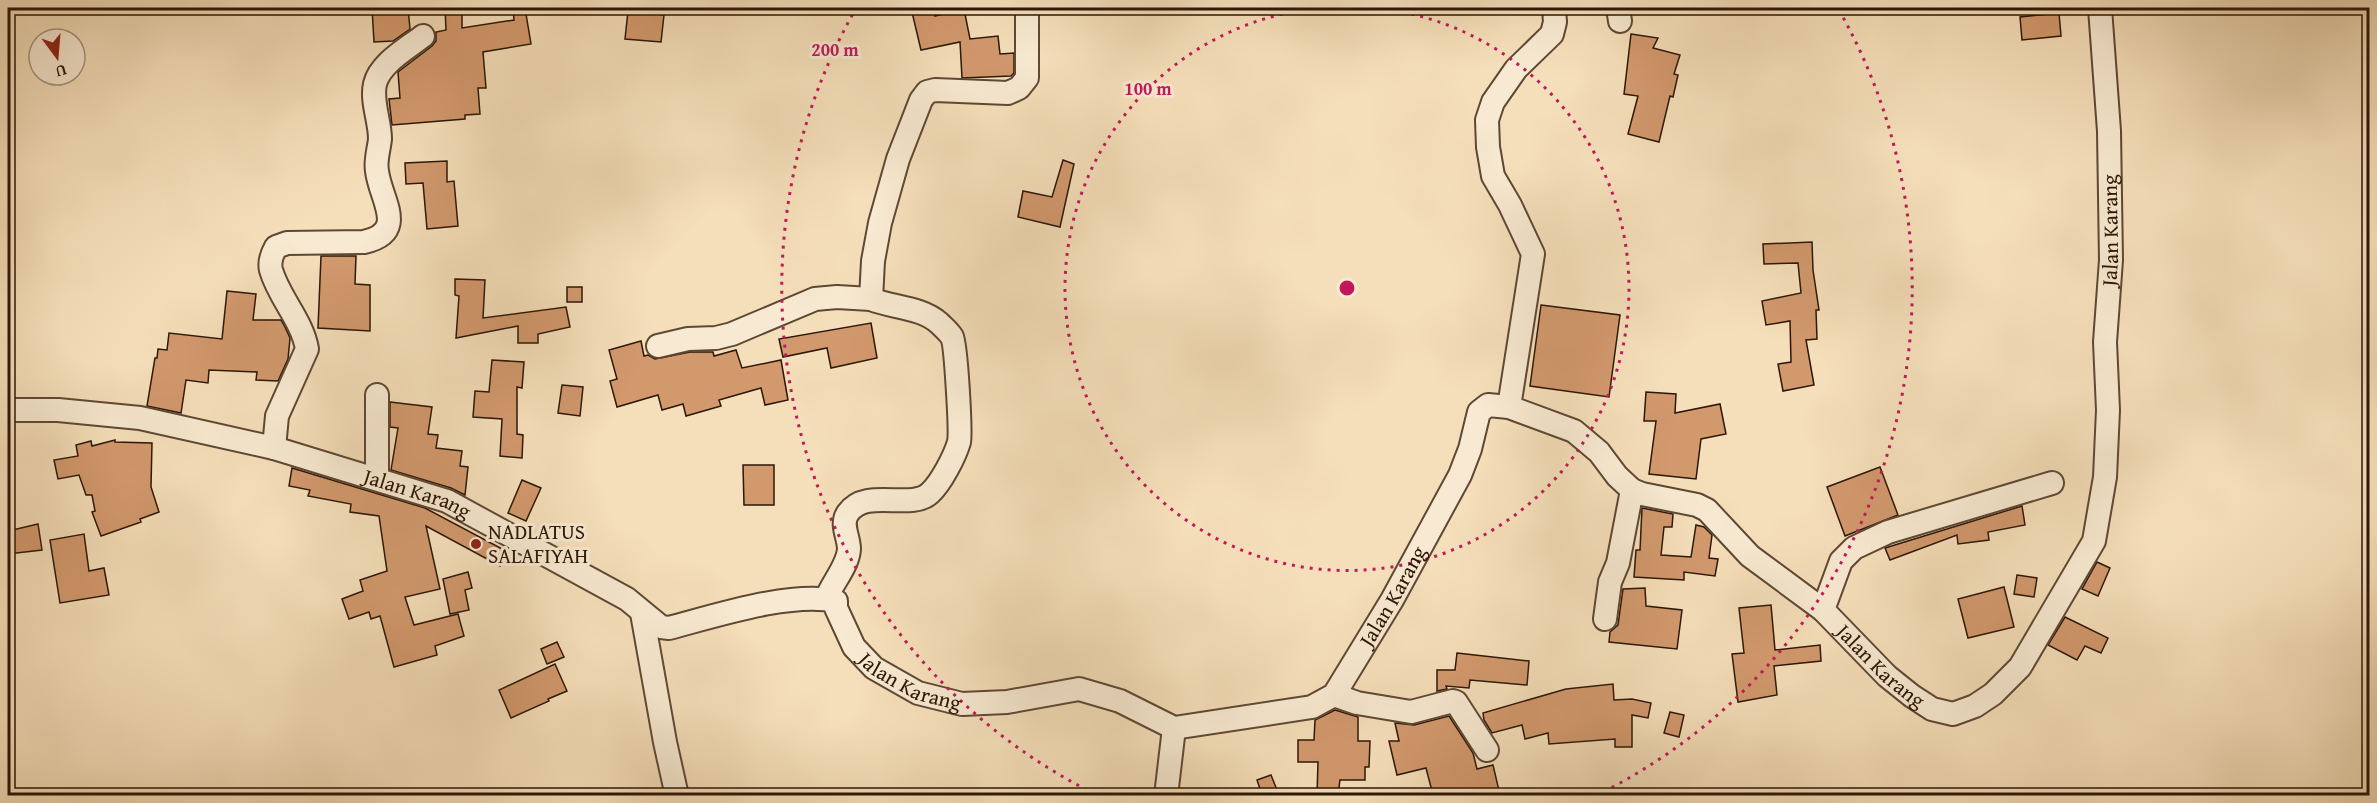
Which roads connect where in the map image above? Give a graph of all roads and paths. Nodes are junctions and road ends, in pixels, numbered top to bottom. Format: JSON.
{"nodes":[{"id":1,"x":1027,"y":8,"type":"edge"},
{"id":2,"x":1554,"y":8,"type":"edge"},
{"id":3,"x":2100,"y":8,"type":"edge"},
{"id":4,"x":423,"y":36,"type":"dead end"},
{"id":5,"x":871,"y":299,"type":"junction"},
{"id":6,"x":658,"y":346,"type":"dead end"},
{"id":7,"x":377,"y":395,"type":"dead end"},
{"id":8,"x":1509,"y":407,"type":"junction"},
{"id":9,"x":8,"y":410,"type":"edge"},
{"id":10,"x":274,"y":448,"type":"junction"},
{"id":11,"x":377,"y":478,"type":"junction"},
{"id":12,"x":2052,"y":483,"type":"dead end"},
{"id":13,"x":1632,"y":490,"type":"junction"},
{"id":14,"x":826,"y":599,"type":"junction"},
{"id":15,"x":1823,"y":610,"type":"junction"},
{"id":16,"x":642,"y":613,"type":"junction"},
{"id":17,"x":1605,"y":619,"type":"dead end"},
{"id":18,"x":1334,"y":694,"type":"junction"},
{"id":19,"x":1174,"y":728,"type":"junction"},
{"id":20,"x":1487,"y":750,"type":"dead end"},
{"id":21,"x":677,"y":795,"type":"edge"},
{"id":22,"x":1166,"y":795,"type":"edge"}],
"edges":[{"from":1,"to":5,"type":"street"},
{"from":2,"to":8,"type":"street"},
{"from":3,"to":15,"type":"street","name":"Jalan Karang"},
{"from":4,"to":10,"type":"street"},
{"from":5,"to":6,"type":"street"},
{"from":5,"to":14,"type":"street"},
{"from":7,"to":11,"type":"street"},
{"from":8,"to":13,"type":"street","name":"Jalan Karang"},
{"from":8,"to":18,"type":"street","name":"Jalan Karang"},
{"from":9,"to":10,"type":"street","name":"Jalan Karang"},
{"from":10,"to":11,"type":"street","name":"Jalan Karang"},
{"from":11,"to":16,"type":"street","name":"Jalan Karang"},
{"from":12,"to":15,"type":"street"},
{"from":13,"to":15,"type":"street","name":"Jalan Karang"},
{"from":13,"to":17,"type":"street"},
{"from":14,"to":16,"type":"street","name":"Jalan Karang"},
{"from":14,"to":19,"type":"street","name":"Jalan Karang"},
{"from":16,"to":21,"type":"street"},
{"from":18,"to":19,"type":"street","name":"Jalan Karang"},
{"from":18,"to":20,"type":"street"},
{"from":19,"to":22,"type":"street"}]}
